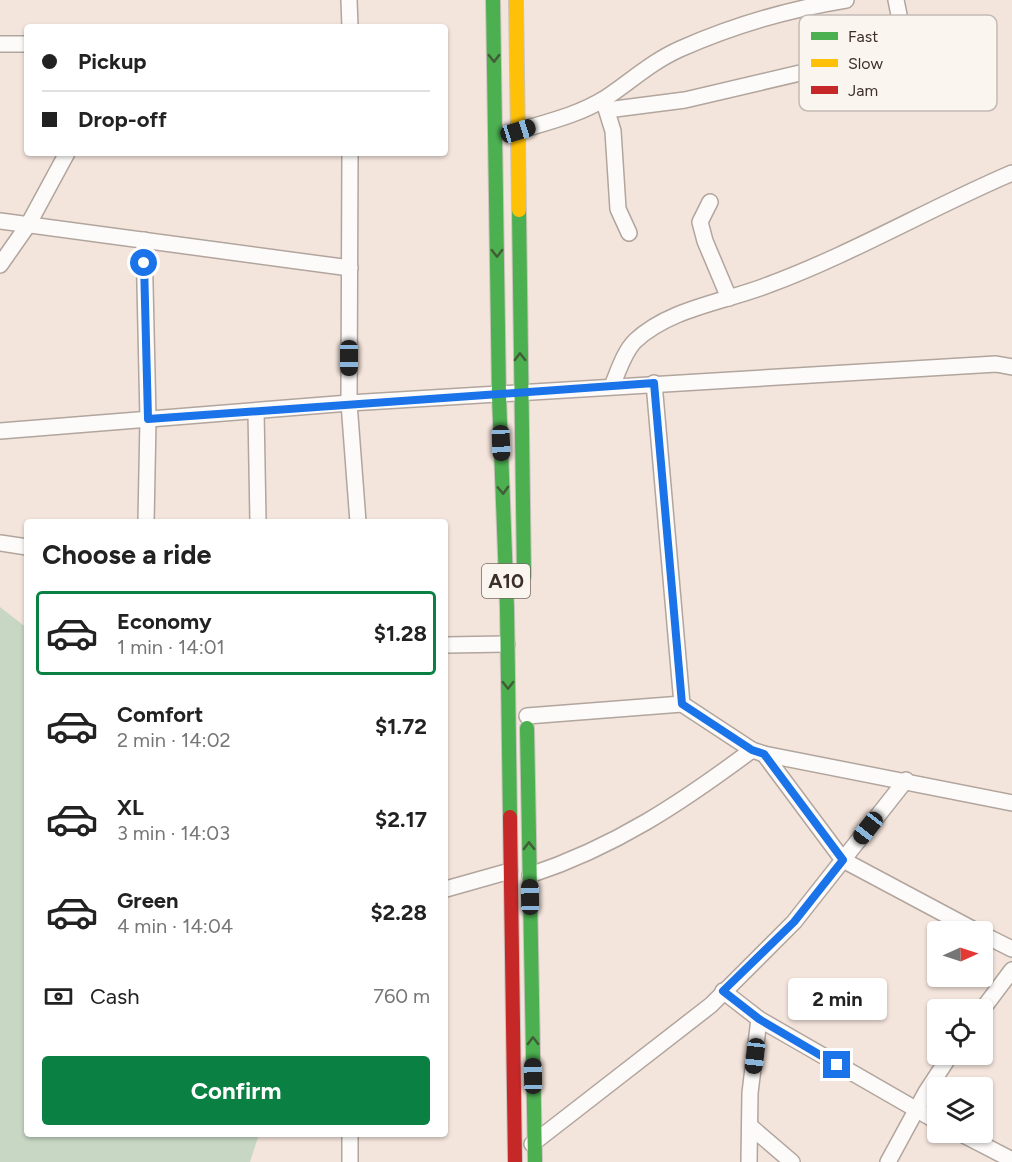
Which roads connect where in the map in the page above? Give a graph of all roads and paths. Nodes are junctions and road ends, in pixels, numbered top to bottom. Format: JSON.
{"nodes":[{"id":1,"x":349,"y":0,"type":"edge"},
{"id":2,"x":493,"y":0,"type":"edge"},
{"id":3,"x":516,"y":0,"type":"edge"},
{"id":4,"x":846,"y":0,"type":"edge"},
{"id":5,"x":896,"y":0,"type":"edge"},
{"id":6,"x":899,"y":15,"type":"edge"},
{"id":7,"x":350,"y":24,"type":"edge"},
{"id":8,"x":0,"y":44,"type":"edge"},
{"id":9,"x":24,"y":44,"type":"edge"},
{"id":10,"x":799,"y":73,"type":"edge"},
{"id":11,"x":605,"y":105,"type":"junction"},
{"id":12,"x":518,"y":131,"type":"junction"},
{"id":13,"x":64,"y":156,"type":"edge"},
{"id":14,"x":350,"y":156,"type":"edge"},
{"id":15,"x":1012,"y":172,"type":"edge"},
{"id":16,"x":710,"y":202,"type":"dead end"},
{"id":17,"x":0,"y":221,"type":"edge"},
{"id":18,"x":28,"y":225,"type":"junction"},
{"id":19,"x":629,"y":233,"type":"dead end"},
{"id":20,"x":144,"y":240,"type":"junction"},
{"id":21,"x":0,"y":265,"type":"edge"},
{"id":22,"x":350,"y":268,"type":"junction"},
{"id":23,"x":729,"y":298,"type":"junction"},
{"id":24,"x":1012,"y":360,"type":"edge"},
{"id":25,"x":996,"y":364,"type":"junction"},
{"id":26,"x":1012,"y":367,"type":"edge"},
{"id":27,"x":654,"y":383,"type":"junction"},
{"id":28,"x":612,"y":386,"type":"junction"},
{"id":29,"x":521,"y":393,"type":"junction"},
{"id":30,"x":499,"y":396,"type":"junction"},
{"id":31,"x":349,"y":403,"type":"junction"},
{"id":32,"x":256,"y":411,"type":"junction"},
{"id":33,"x":148,"y":419,"type":"junction"},
{"id":34,"x":0,"y":431,"type":"edge"},
{"id":35,"x":146,"y":519,"type":"edge"},
{"id":36,"x":258,"y":519,"type":"edge"},
{"id":37,"x":358,"y":519,"type":"edge"},
{"id":38,"x":0,"y":543,"type":"edge"},
{"id":39,"x":24,"y":547,"type":"edge"},
{"id":40,"x":524,"y":596,"type":"dead end"},
{"id":41,"x":507,"y":644,"type":"junction"},
{"id":42,"x":448,"y":645,"type":"edge"},
{"id":43,"x":682,"y":704,"type":"junction"},
{"id":44,"x":527,"y":710,"type":"joint"},
{"id":45,"x":758,"y":752,"type":"junction"},
{"id":46,"x":906,"y":780,"type":"junction"},
{"id":47,"x":1012,"y":803,"type":"edge"},
{"id":48,"x":843,"y":860,"type":"junction"},
{"id":49,"x":510,"y":871,"type":"junction"},
{"id":50,"x":530,"y":875,"type":"junction"},
{"id":51,"x":448,"y":888,"type":"edge"},
{"id":52,"x":957,"y":921,"type":"edge"},
{"id":53,"x":993,"y":940,"type":"edge"},
{"id":54,"x":1012,"y":949,"type":"edge"},
{"id":55,"x":1012,"y":970,"type":"edge"},
{"id":56,"x":723,"y":991,"type":"junction"},
{"id":57,"x":990,"y":999,"type":"edge"},
{"id":58,"x":759,"y":1019,"type":"junction"},
{"id":59,"x":944,"y":1065,"type":"edge"},
{"id":60,"x":915,"y":1111,"type":"junction"},
{"id":61,"x":927,"y":1117,"type":"edge"},
{"id":62,"x":750,"y":1126,"type":"junction"},
{"id":63,"x":350,"y":1137,"type":"edge"},
{"id":64,"x":534,"y":1142,"type":"junction"},
{"id":65,"x":979,"y":1143,"type":"edge"},
{"id":66,"x":515,"y":1158,"type":"edge"},
{"id":67,"x":1012,"y":1160,"type":"edge"},
{"id":68,"x":350,"y":1162,"type":"edge"},
{"id":69,"x":535,"y":1162,"type":"edge"},
{"id":70,"x":749,"y":1162,"type":"edge"},
{"id":71,"x":792,"y":1162,"type":"edge"},
{"id":72,"x":888,"y":1162,"type":"edge"}],
"edges":[{"from":1,"to":7,"type":"street"},
{"from":2,"to":30,"type":"highway","number":"A10","one_way":true},
{"from":3,"to":12,"type":"highway","number":"A10"},
{"from":4,"to":11,"type":"street"},
{"from":5,"to":6,"type":"street"},
{"from":8,"to":9,"type":"street"},
{"from":10,"to":11,"type":"street"},
{"from":11,"to":12,"type":"street"},
{"from":11,"to":19,"type":"street"},
{"from":29,"to":12,"type":"highway","number":"A10","one_way":true},
{"from":13,"to":18,"type":"street"},
{"from":14,"to":22,"type":"street"},
{"from":15,"to":23,"type":"street"},
{"from":16,"to":23,"type":"street"},
{"from":17,"to":18,"type":"street"},
{"from":18,"to":20,"type":"street"},
{"from":18,"to":21,"type":"street"},
{"from":20,"to":22,"type":"street"},
{"from":20,"to":33,"type":"street"},
{"from":22,"to":31,"type":"street"},
{"from":23,"to":28,"type":"street"},
{"from":24,"to":25,"type":"street"},
{"from":25,"to":26,"type":"street"},
{"from":25,"to":27,"type":"street"},
{"from":27,"to":28,"type":"street"},
{"from":27,"to":43,"type":"street"},
{"from":28,"to":29,"type":"street"},
{"from":29,"to":30,"type":"street"},
{"from":29,"to":40,"type":"highway","number":"A10"},
{"from":30,"to":31,"type":"street"},
{"from":30,"to":41,"type":"highway","number":"A10","one_way":true},
{"from":31,"to":32,"type":"street"},
{"from":31,"to":37,"type":"street"},
{"from":32,"to":33,"type":"street"},
{"from":32,"to":36,"type":"street"},
{"from":33,"to":34,"type":"street"},
{"from":33,"to":35,"type":"street"},
{"from":38,"to":39,"type":"street"},
{"from":41,"to":42,"type":"street"},
{"from":41,"to":49,"type":"highway","number":"A10","one_way":true},
{"from":43,"to":44,"type":"street"},
{"from":43,"to":45,"type":"street"},
{"from":50,"to":44,"type":"highway","one_way":true},
{"from":45,"to":46,"type":"street"},
{"from":45,"to":48,"type":"street"},
{"from":45,"to":50,"type":"street"},
{"from":46,"to":47,"type":"street"},
{"from":46,"to":48,"type":"street"},
{"from":48,"to":52,"type":"street"},
{"from":48,"to":56,"type":"street"},
{"from":49,"to":51,"type":"street"},
{"from":49,"to":66,"type":"highway","number":"A10"},
{"from":64,"to":50,"type":"highway","one_way":true},
{"from":53,"to":54,"type":"street"},
{"from":55,"to":57,"type":"street"},
{"from":56,"to":58,"type":"street"},
{"from":56,"to":64,"type":"street"},
{"from":58,"to":60,"type":"street"},
{"from":58,"to":62,"type":"street"},
{"from":59,"to":60,"type":"street"},
{"from":60,"to":61,"type":"street"},
{"from":60,"to":72,"type":"street"},
{"from":62,"to":70,"type":"street"},
{"from":62,"to":71,"type":"street"},
{"from":63,"to":68,"type":"street"},
{"from":64,"to":66,"type":"street"},
{"from":64,"to":69,"type":"highway"},
{"from":65,"to":67,"type":"street"}]}
